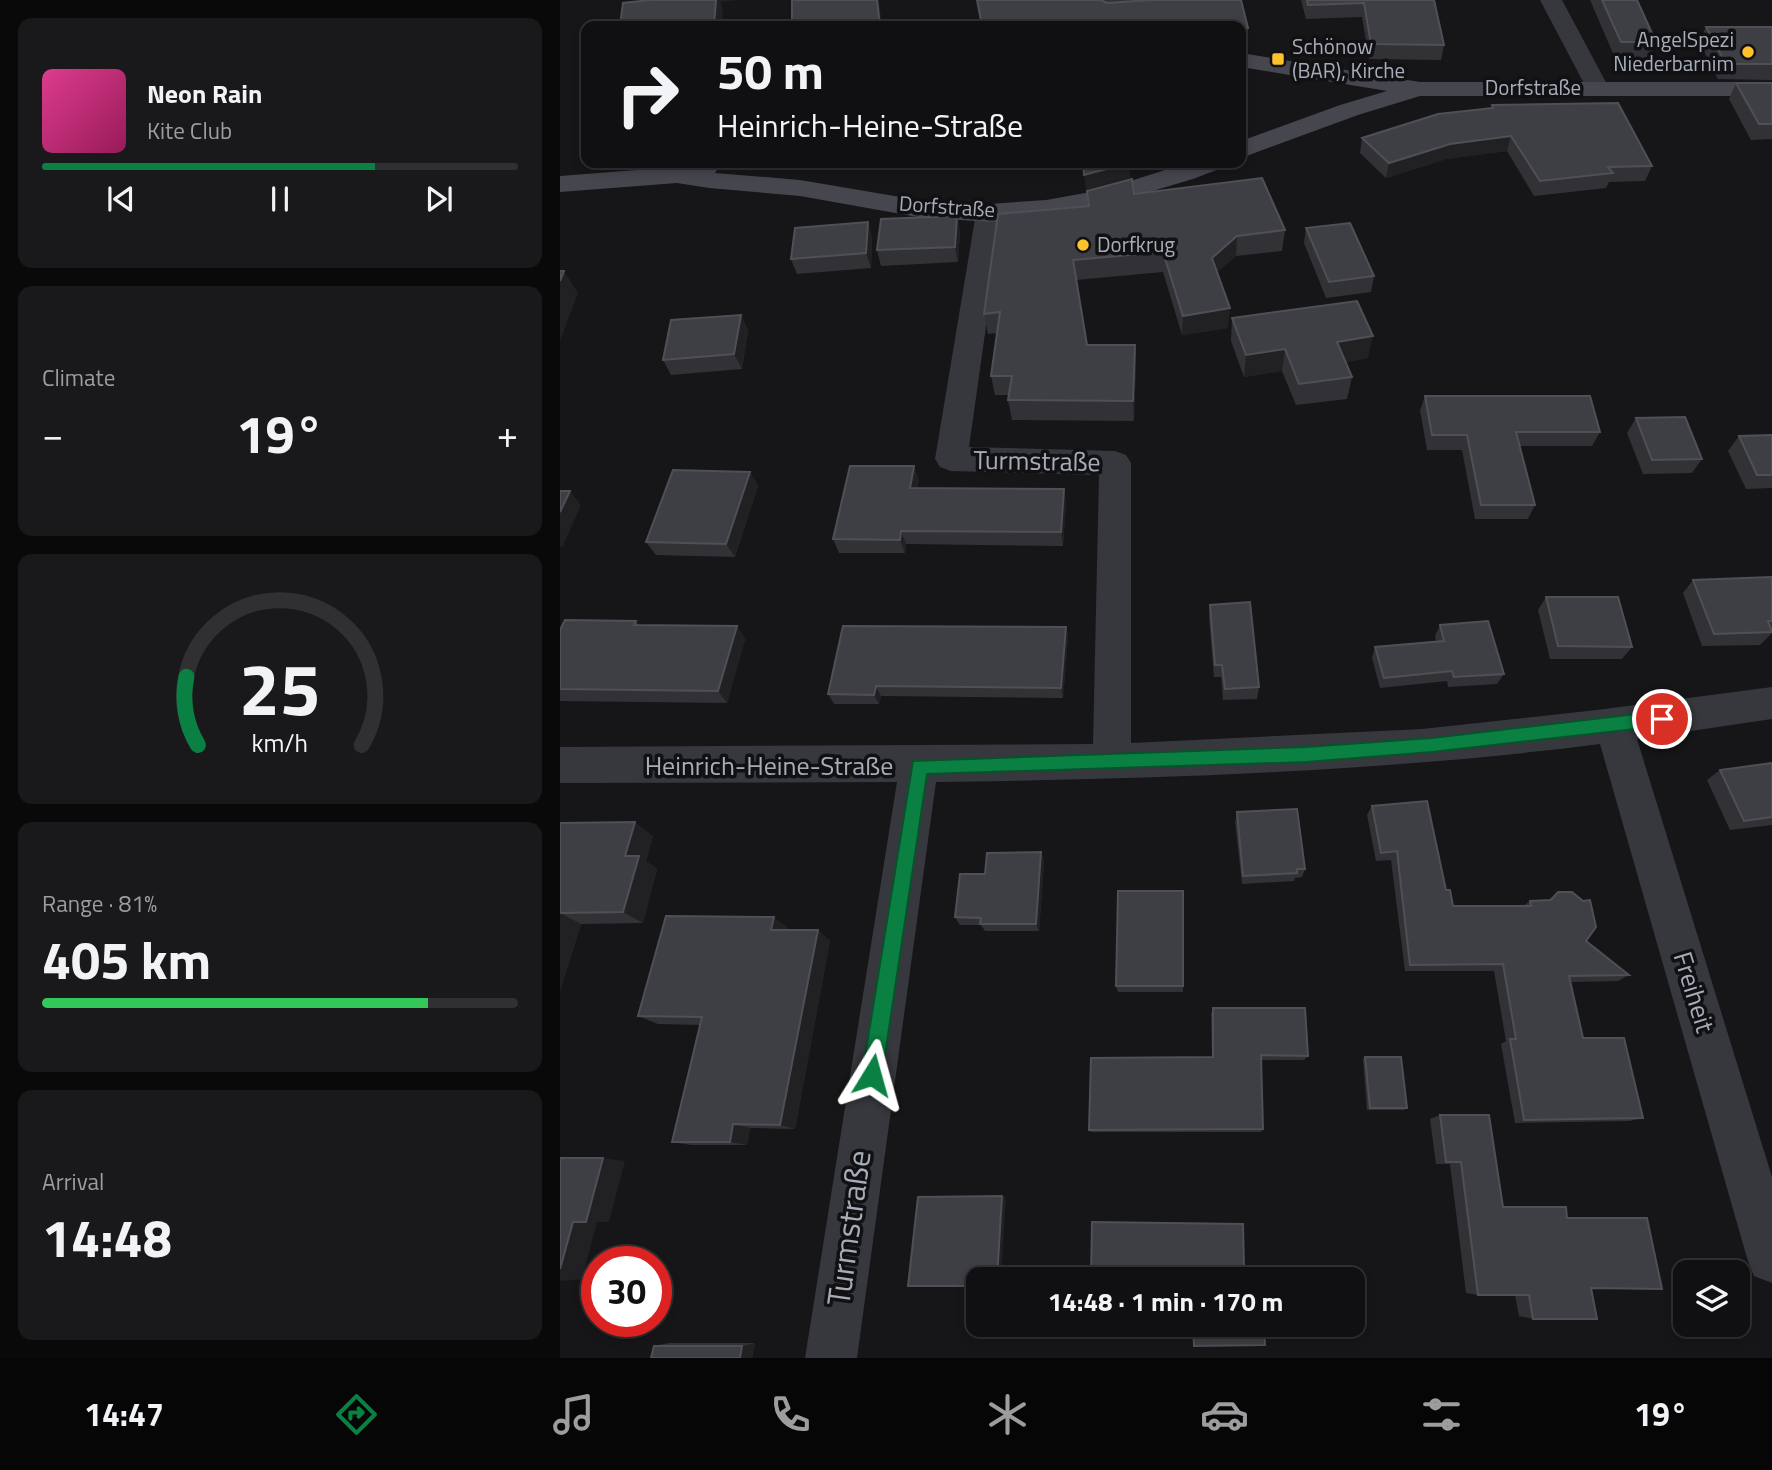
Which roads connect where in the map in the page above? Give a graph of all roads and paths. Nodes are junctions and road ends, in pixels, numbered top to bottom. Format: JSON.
{"nodes":[{"id":1,"x":1551,"y":0,"type":"edge"},
{"id":2,"x":1246,"y":61,"type":"edge"},
{"id":3,"x":1597,"y":88,"type":"junction"},
{"id":4,"x":1420,"y":89,"type":"junction"},
{"id":5,"x":1772,"y":89,"type":"edge"},
{"id":6,"x":1246,"y":148,"type":"edge"},
{"id":7,"x":705,"y":168,"type":"edge"},
{"id":8,"x":1199,"y":168,"type":"edge"},
{"id":9,"x":679,"y":175,"type":"junction"},
{"id":10,"x":560,"y":184,"type":"edge"},
{"id":11,"x":989,"y":213,"type":"junction"},
{"id":12,"x":1772,"y":703,"type":"edge"},
{"id":13,"x":1614,"y":725,"type":"junction"},
{"id":14,"x":1112,"y":762,"type":"junction"},
{"id":15,"x":560,"y":765,"type":"edge"},
{"id":16,"x":919,"y":766,"type":"junction"},
{"id":17,"x":1772,"y":1258,"type":"edge"},
{"id":18,"x":831,"y":1358,"type":"edge"}],
"edges":[{"from":1,"to":3,"type":"street"},
{"from":2,"to":4,"type":"main road","name":"Dorfstraße"},
{"from":3,"to":4,"type":"main road","name":"Dorfstraße"},
{"from":3,"to":5,"type":"main road","name":"Dorfstraße"},
{"from":4,"to":6,"type":"main road","name":"Dorfstraße"},
{"from":7,"to":9,"type":"main road","name":"Dorfstraße"},
{"from":8,"to":11,"type":"main road","name":"Dorfstraße"},
{"from":9,"to":10,"type":"main road","name":"Dorfstraße"},
{"from":9,"to":11,"type":"main road","name":"Dorfstraße"},
{"from":11,"to":14,"type":"street","name":"Turmstraße"},
{"from":12,"to":13,"type":"street","name":"Heinrich-Heine-Straße"},
{"from":13,"to":14,"type":"street","name":"Heinrich-Heine-Straße"},
{"from":13,"to":17,"type":"street","name":"Freiheit"},
{"from":14,"to":16,"type":"street","name":"Heinrich-Heine-Straße"},
{"from":15,"to":16,"type":"street","name":"Heinrich-Heine-Straße"},
{"from":16,"to":18,"type":"street","name":"Turmstraße"}]}
